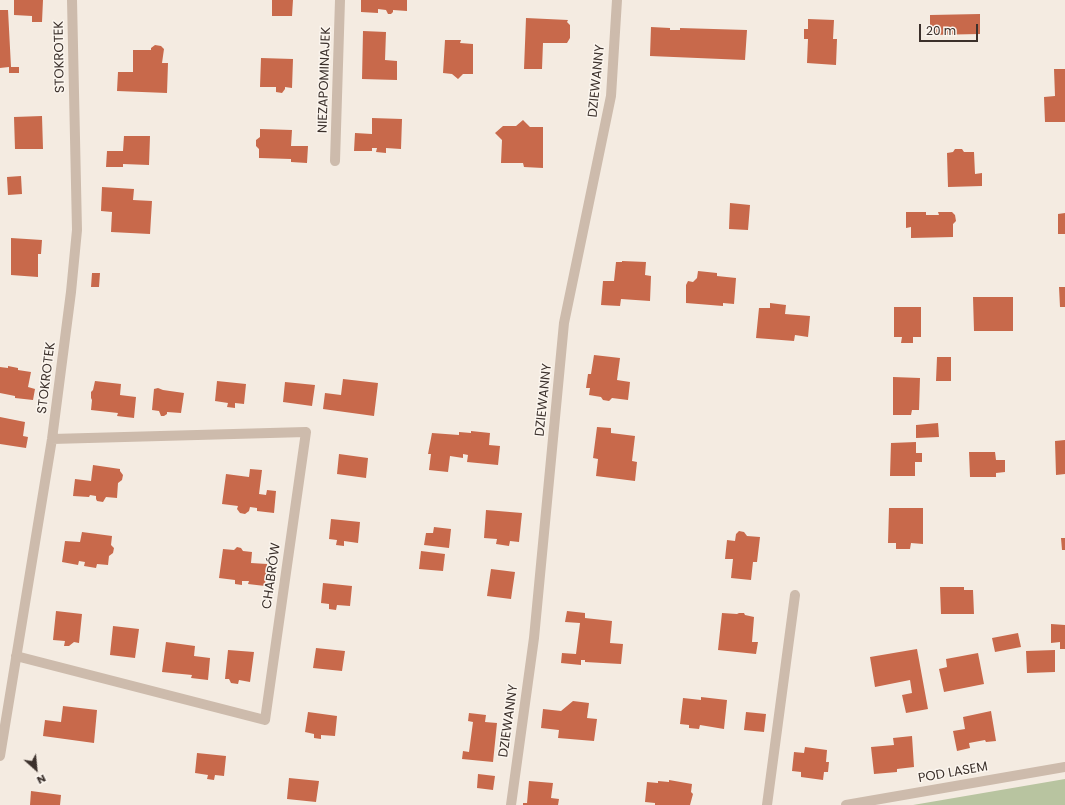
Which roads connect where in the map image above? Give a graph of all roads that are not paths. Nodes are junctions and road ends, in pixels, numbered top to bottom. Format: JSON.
{"nodes":[{"id":1,"x":72,"y":0,"type":"edge"},
{"id":2,"x":340,"y":0,"type":"edge"},
{"id":3,"x":617,"y":0,"type":"edge"},
{"id":4,"x":335,"y":161,"type":"dead end"},
{"id":5,"x":52,"y":439,"type":"junction"},
{"id":6,"x":796,"y":595,"type":"dead end"},
{"id":7,"x":16,"y":656,"type":"junction"},
{"id":8,"x":0,"y":756,"type":"edge"},
{"id":9,"x":1065,"y":767,"type":"edge"},
{"id":10,"x":511,"y":805,"type":"edge"},
{"id":11,"x":767,"y":805,"type":"edge"},
{"id":12,"x":846,"y":805,"type":"edge"}],
"edges":[{"from":1,"to":5,"type":"street","name":"STOKROTEK"},
{"from":2,"to":4,"type":"street","name":"NIEZAPOMINAJEK"},
{"from":3,"to":10,"type":"street","name":"DZIEWANNY"},
{"from":5,"to":7,"type":"street","name":"STOKROTEK"},
{"from":5,"to":7,"type":"street","name":"CHABRÓW"},
{"from":6,"to":11,"type":"street"},
{"from":7,"to":8,"type":"street","name":"STOKROTEK"},
{"from":9,"to":12,"type":"street","name":"POD LASEM"}]}
